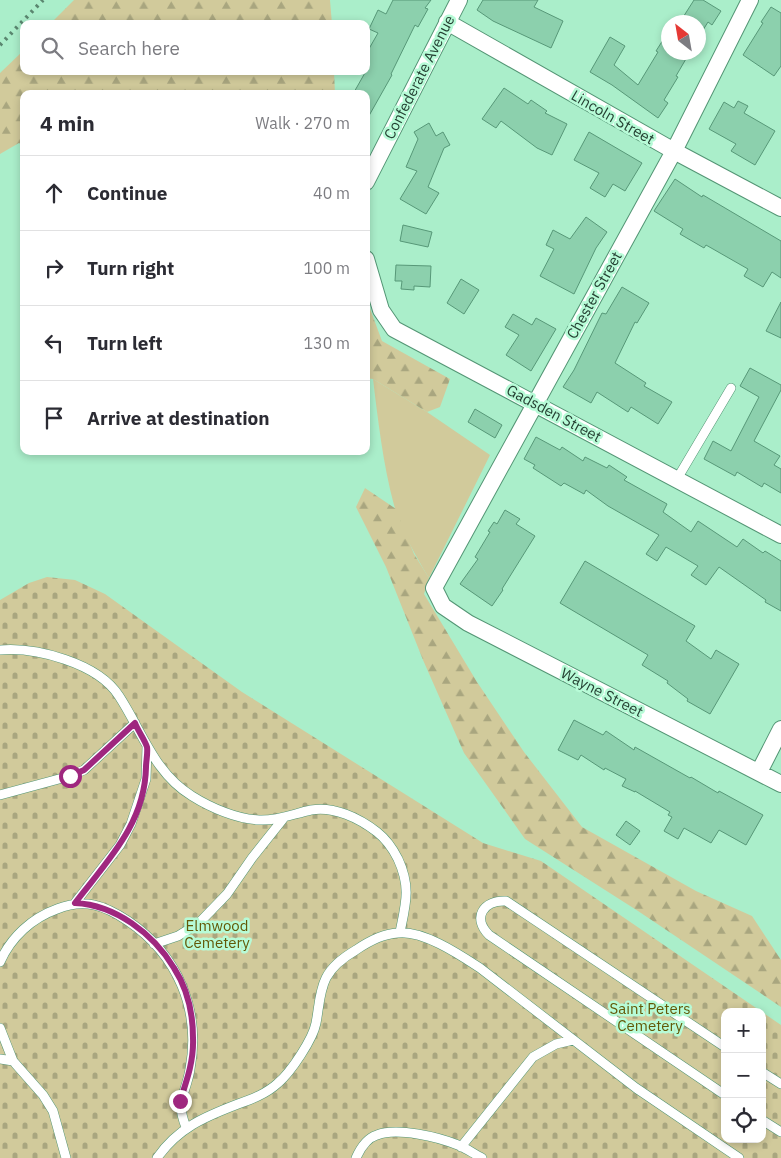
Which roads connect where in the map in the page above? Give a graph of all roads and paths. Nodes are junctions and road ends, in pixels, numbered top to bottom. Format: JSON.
{"nodes":[{"id":1,"x":458,"y":0,"type":"edge"},
{"id":2,"x":750,"y":0,"type":"edge"},
{"id":3,"x":447,"y":22,"type":"junction"},
{"id":4,"x":674,"y":152,"type":"junction"},
{"id":5,"x":370,"y":174,"type":"edge"},
{"id":6,"x":781,"y":208,"type":"edge"},
{"id":7,"x":370,"y":273,"type":"edge"},
{"id":8,"x":731,"y":388,"type":"dead end"},
{"id":9,"x":534,"y":402,"type":"junction"},
{"id":10,"x":677,"y":479,"type":"junction"},
{"id":11,"x":781,"y":535,"type":"edge"},
{"id":12,"x":434,"y":588,"type":"joint"},
{"id":13,"x":0,"y":650,"type":"edge"},
{"id":14,"x":135,"y":723,"type":"junction"},
{"id":15,"x":781,"y":730,"type":"edge"},
{"id":16,"x":147,"y":747,"type":"junction"},
{"id":17,"x":759,"y":772,"type":"junction"},
{"id":18,"x":781,"y":784,"type":"edge"},
{"id":19,"x":0,"y":795,"type":"edge"},
{"id":20,"x":283,"y":818,"type":"junction"},
{"id":21,"x":75,"y":903,"type":"junction"},
{"id":22,"x":400,"y":932,"type":"junction"},
{"id":23,"x":154,"y":944,"type":"junction"},
{"id":24,"x":0,"y":961,"type":"edge"},
{"id":25,"x":0,"y":1028,"type":"edge"},
{"id":26,"x":573,"y":1040,"type":"junction"},
{"id":27,"x":721,"y":1043,"type":"edge"},
{"id":28,"x":0,"y":1059,"type":"edge"},
{"id":29,"x":13,"y":1061,"type":"junction"},
{"id":30,"x":766,"y":1075,"type":"edge"},
{"id":31,"x":781,"y":1084,"type":"edge"},
{"id":32,"x":721,"y":1092,"type":"edge"},
{"id":33,"x":766,"y":1123,"type":"edge"},
{"id":34,"x":186,"y":1127,"type":"junction"},
{"id":35,"x":781,"y":1132,"type":"edge"},
{"id":36,"x":461,"y":1147,"type":"junction"},
{"id":37,"x":66,"y":1158,"type":"edge"},
{"id":38,"x":157,"y":1158,"type":"edge"},
{"id":39,"x":356,"y":1158,"type":"edge"},
{"id":40,"x":482,"y":1158,"type":"edge"},
{"id":41,"x":739,"y":1158,"type":"edge"}],
"edges":[{"from":1,"to":3,"type":"street","name":"Confederate Avenue"},
{"from":2,"to":4,"type":"street","name":"Chester Street"},
{"from":3,"to":4,"type":"street","name":"Lincoln Street"},
{"from":3,"to":5,"type":"street","name":"Confederate Avenue"},
{"from":4,"to":6,"type":"street","name":"Lincoln Street"},
{"from":4,"to":9,"type":"street","name":"Chester Street"},
{"from":7,"to":9,"type":"street","name":"Gadsden Street"},
{"from":8,"to":10,"type":"lane"},
{"from":9,"to":10,"type":"street","name":"Gadsden Street"},
{"from":9,"to":12,"type":"street","name":"Chester Street"},
{"from":10,"to":11,"type":"street","name":"Gadsden Street"},
{"from":12,"to":17,"type":"street","name":"Wayne Street"},
{"from":13,"to":14,"type":"lane"},
{"from":14,"to":16,"type":"lane"},
{"from":14,"to":19,"type":"lane"},
{"from":15,"to":17,"type":"street"},
{"from":16,"to":20,"type":"lane"},
{"from":16,"to":21,"type":"lane"},
{"from":17,"to":18,"type":"street","name":"Wayne Street"},
{"from":20,"to":22,"type":"lane"},
{"from":20,"to":23,"type":"lane"},
{"from":21,"to":23,"type":"lane"},
{"from":21,"to":24,"type":"lane"},
{"from":22,"to":26,"type":"lane"},
{"from":22,"to":34,"type":"lane"},
{"from":23,"to":34,"type":"lane"},
{"from":25,"to":29,"type":"lane"},
{"from":26,"to":36,"type":"lane"},
{"from":26,"to":41,"type":"lane"},
{"from":27,"to":32,"type":"lane"},
{"from":28,"to":29,"type":"lane"},
{"from":29,"to":37,"type":"lane"},
{"from":30,"to":31,"type":"lane"},
{"from":33,"to":35,"type":"lane"},
{"from":34,"to":38,"type":"lane"},
{"from":36,"to":39,"type":"lane"},
{"from":36,"to":40,"type":"lane"}]}
